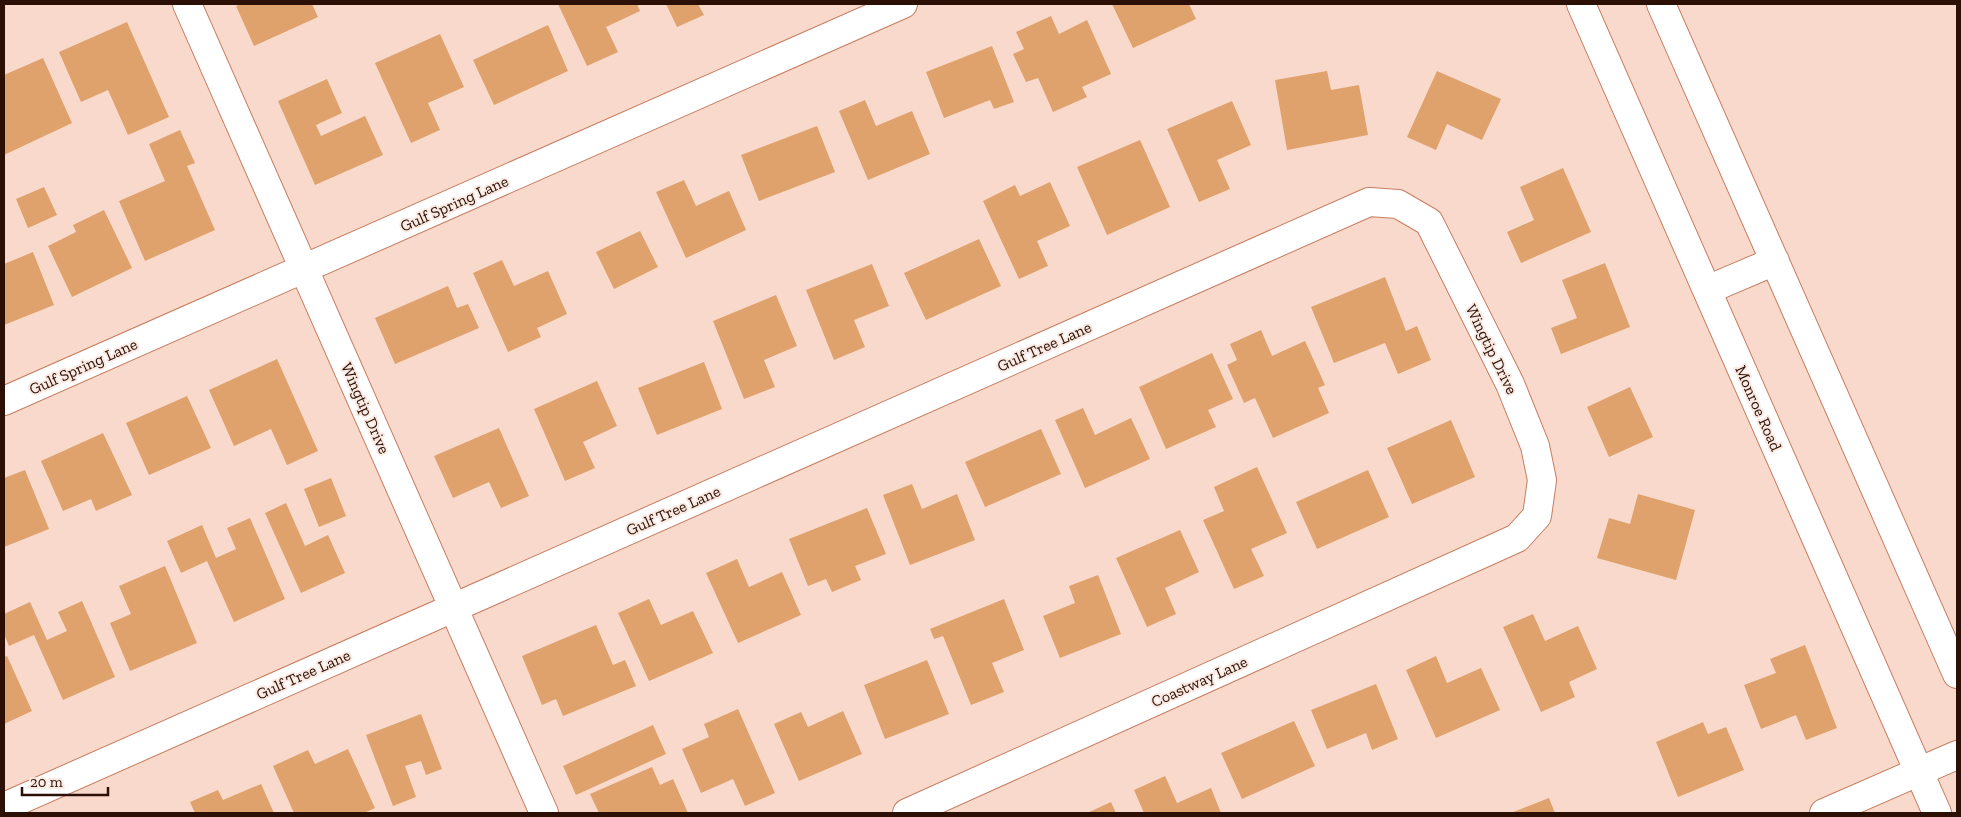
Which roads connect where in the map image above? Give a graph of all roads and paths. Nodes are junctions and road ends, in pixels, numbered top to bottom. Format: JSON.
{"nodes":[{"id":1,"x":187,"y":4,"type":"edge"},
{"id":2,"x":903,"y":4,"type":"edge"},
{"id":3,"x":1581,"y":4,"type":"edge"},
{"id":4,"x":1661,"y":4,"type":"edge"},
{"id":5,"x":1343,"y":214,"type":"joint"},
{"id":6,"x":1775,"y":261,"type":"junction"},
{"id":7,"x":305,"y":269,"type":"junction"},
{"id":8,"x":1707,"y":290,"type":"junction"},
{"id":9,"x":4,"y":401,"type":"edge"},
{"id":10,"x":1492,"y":549,"type":"joint"},
{"id":11,"x":453,"y":608,"type":"junction"},
{"id":12,"x":1957,"y":674,"type":"edge"},
{"id":13,"x":1957,"y":755,"type":"edge"},
{"id":14,"x":1920,"y":771,"type":"junction"},
{"id":15,"x":4,"y":807,"type":"edge"},
{"id":16,"x":544,"y":813,"type":"edge"},
{"id":17,"x":907,"y":813,"type":"edge"},
{"id":18,"x":1824,"y":813,"type":"edge"},
{"id":19,"x":1937,"y":813,"type":"edge"}],
"edges":[{"from":1,"to":7,"type":"street","name":"Wingtip Drive"},
{"from":2,"to":7,"type":"street","name":"Gulf Spring Lane"},
{"from":3,"to":8,"type":"street","name":"Monroe Road"},
{"from":4,"to":6,"type":"street"},
{"from":5,"to":10,"type":"street","name":"Wingtip Drive"},
{"from":5,"to":11,"type":"street","name":"Gulf Tree Lane"},
{"from":6,"to":8,"type":"street"},
{"from":6,"to":12,"type":"street"},
{"from":7,"to":9,"type":"street","name":"Gulf Spring Lane"},
{"from":7,"to":11,"type":"street","name":"Wingtip Drive"},
{"from":8,"to":14,"type":"street","name":"Monroe Road"},
{"from":10,"to":17,"type":"street","name":"Coastway Lane"},
{"from":11,"to":15,"type":"street","name":"Gulf Tree Lane"},
{"from":11,"to":16,"type":"street","name":"Wingtip Drive"},
{"from":13,"to":14,"type":"street"},
{"from":14,"to":18,"type":"street"},
{"from":14,"to":19,"type":"street","name":"Monroe Road"}]}
